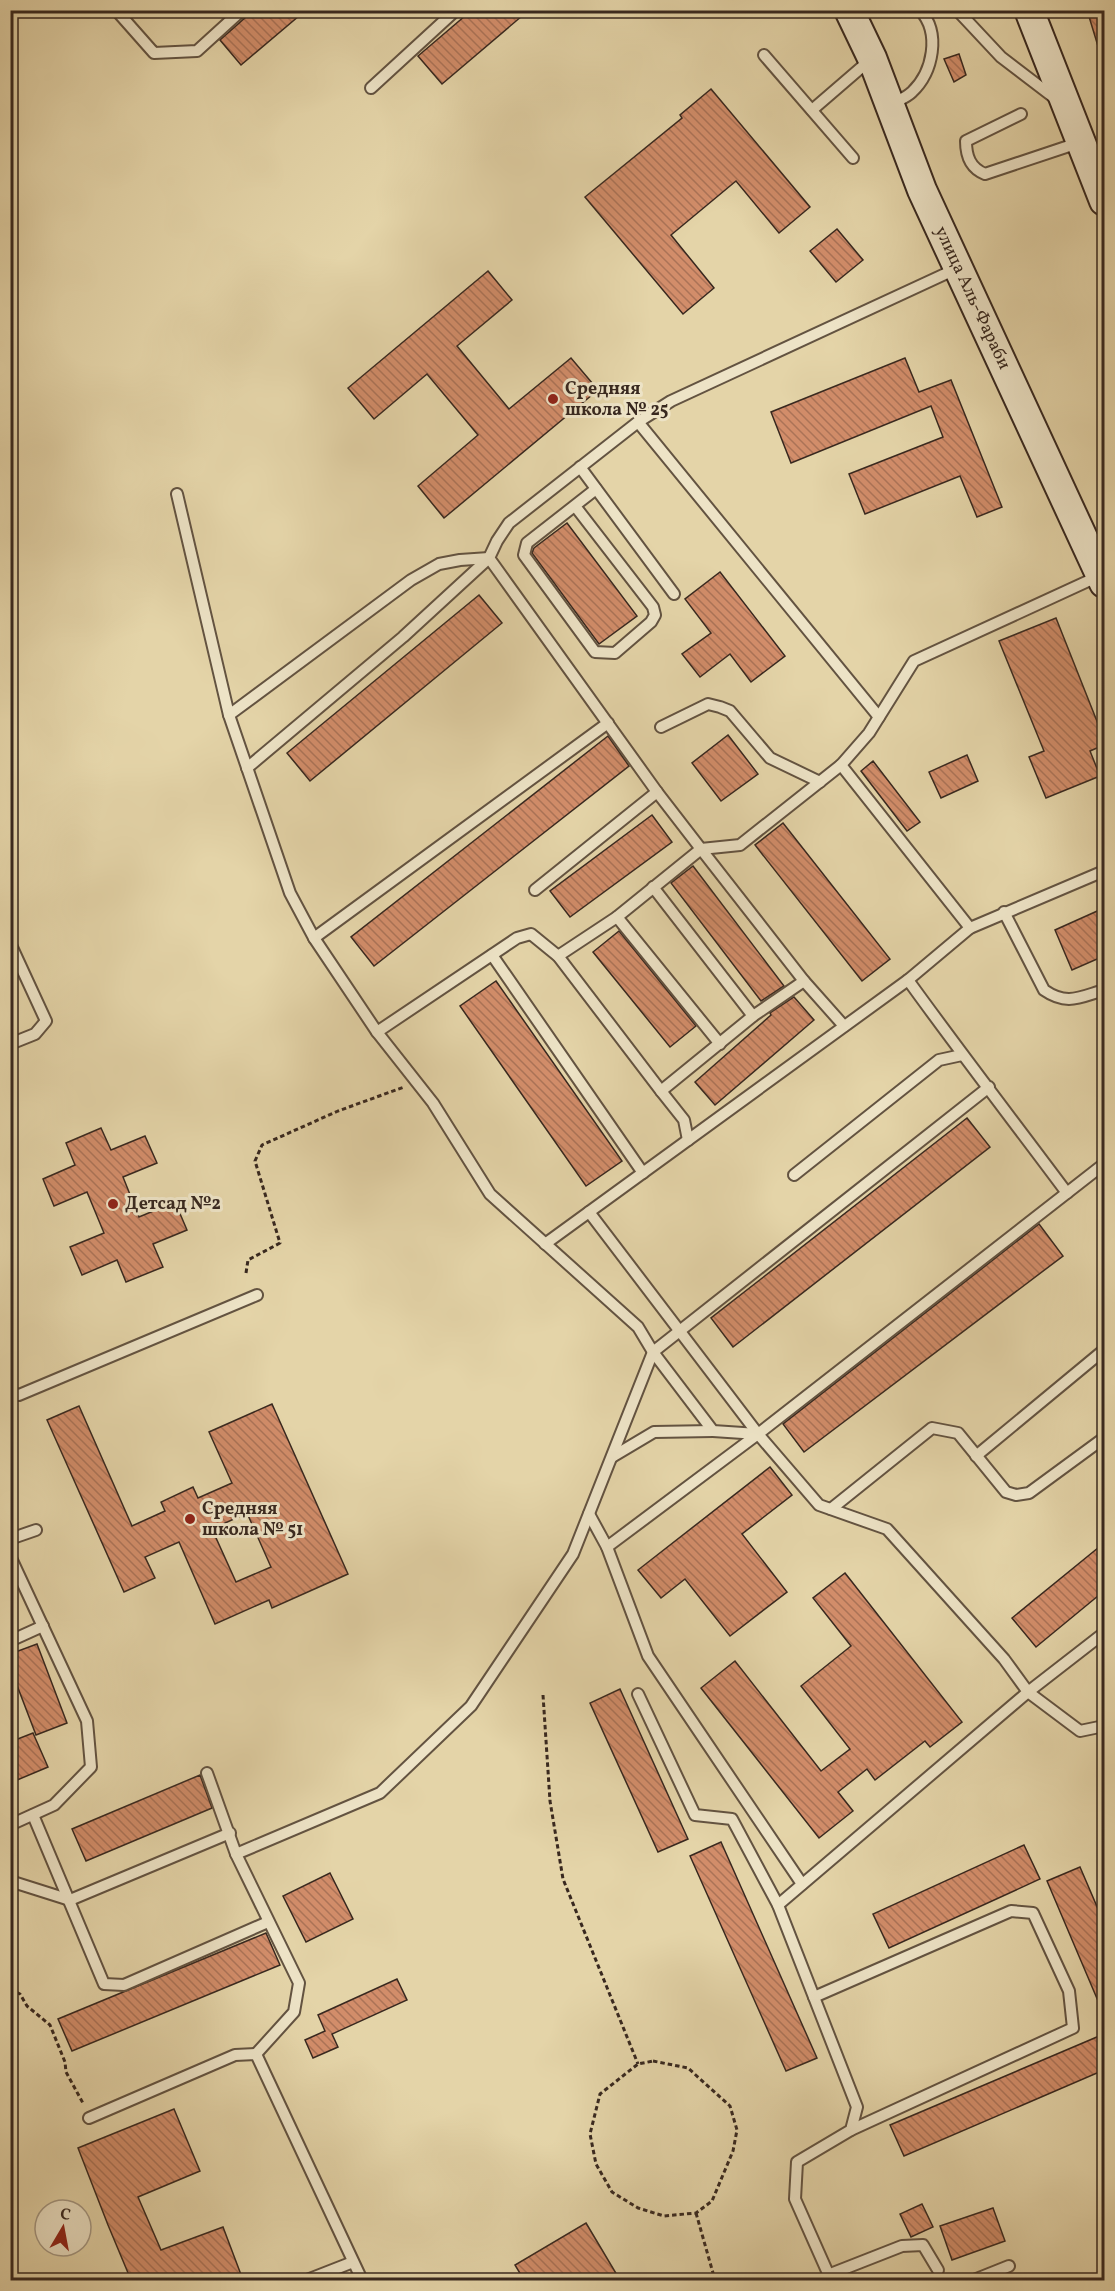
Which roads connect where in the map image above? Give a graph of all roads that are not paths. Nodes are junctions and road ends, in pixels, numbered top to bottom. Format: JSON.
{"nodes":[{"id":1,"x":116,"y":10,"type":"edge"},
{"id":2,"x":242,"y":10,"type":"edge"},
{"id":3,"x":456,"y":10,"type":"edge"},
{"id":4,"x":849,"y":10,"type":"edge"},
{"id":5,"x":920,"y":10,"type":"edge"},
{"id":6,"x":957,"y":10,"type":"edge"},
{"id":7,"x":1029,"y":10,"type":"edge"},
{"id":8,"x":764,"y":55,"type":"dead end"},
{"id":9,"x":872,"y":58,"type":"junction"},
{"id":10,"x":371,"y":88,"type":"dead end"},
{"id":11,"x":890,"y":105,"type":"junction"},
{"id":12,"x":1068,"y":108,"type":"junction"},
{"id":13,"x":812,"y":110,"type":"junction"},
{"id":14,"x":1021,"y":114,"type":"dead end"},
{"id":15,"x":1081,"y":142,"type":"junction"},
{"id":16,"x":854,"y":158,"type":"dead end"},
{"id":17,"x":1104,"y":201,"type":"edge"},
{"id":18,"x":958,"y":267,"type":"junction"},
{"id":19,"x":638,"y":422,"type":"junction"},
{"id":20,"x":580,"y":466,"type":"junction"},
{"id":21,"x":596,"y":489,"type":"junction"},
{"id":22,"x":177,"y":494,"type":"dead end"},
{"id":23,"x":574,"y":506,"type":"junction"},
{"id":24,"x":489,"y":558,"type":"junction"},
{"id":25,"x":1102,"y":579,"type":"edge"},
{"id":26,"x":674,"y":594,"type":"dead end"},
{"id":27,"x":229,"y":715,"type":"junction"},
{"id":28,"x":879,"y":717,"type":"junction"},
{"id":29,"x":608,"y":723,"type":"junction"},
{"id":30,"x":661,"y":727,"type":"dead end"},
{"id":31,"x":841,"y":765,"type":"junction"},
{"id":32,"x":247,"y":768,"type":"junction"},
{"id":33,"x":820,"y":782,"type":"junction"},
{"id":34,"x":657,"y":792,"type":"junction"},
{"id":35,"x":700,"y":849,"type":"junction"},
{"id":36,"x":1104,"y":871,"type":"edge"},
{"id":37,"x":653,"y":887,"type":"junction"},
{"id":38,"x":535,"y":890,"type":"dead end"},
{"id":39,"x":1005,"y":912,"type":"junction"},
{"id":40,"x":617,"y":918,"type":"junction"},
{"id":41,"x":970,"y":928,"type":"junction"},
{"id":42,"x":314,"y":938,"type":"junction"},
{"id":43,"x":10,"y":943,"type":"edge"},
{"id":44,"x":492,"y":955,"type":"junction"},
{"id":45,"x":558,"y":956,"type":"junction"},
{"id":46,"x":908,"y":980,"type":"junction"},
{"id":47,"x":804,"y":981,"type":"junction"},
{"id":48,"x":1104,"y":990,"type":"edge"},
{"id":49,"x":753,"y":1016,"type":"junction"},
{"id":50,"x":844,"y":1026,"type":"junction"},
{"id":51,"x":377,"y":1032,"type":"junction"},
{"id":52,"x":10,"y":1044,"type":"edge"},
{"id":53,"x":720,"y":1044,"type":"junction"},
{"id":54,"x":962,"y":1055,"type":"junction"},
{"id":55,"x":989,"y":1087,"type":"junction"},
{"id":56,"x":662,"y":1091,"type":"junction"},
{"id":57,"x":688,"y":1140,"type":"junction"},
{"id":58,"x":1104,"y":1164,"type":"edge"},
{"id":59,"x":643,"y":1173,"type":"junction"},
{"id":60,"x":794,"y":1175,"type":"dead end"},
{"id":61,"x":10,"y":1180,"type":"edge"},
{"id":62,"x":1066,"y":1193,"type":"junction"},
{"id":63,"x":10,"y":1197,"type":"edge"},
{"id":64,"x":589,"y":1212,"type":"junction"},
{"id":65,"x":545,"y":1244,"type":"junction"},
{"id":66,"x":257,"y":1295,"type":"dead end"},
{"id":67,"x":679,"y":1331,"type":"junction"},
{"id":68,"x":1104,"y":1350,"type":"edge"},
{"id":69,"x":653,"y":1352,"type":"junction"},
{"id":70,"x":10,"y":1392,"type":"edge"},
{"id":71,"x":713,"y":1431,"type":"junction"},
{"id":72,"x":758,"y":1434,"type":"junction"},
{"id":73,"x":1104,"y":1438,"type":"edge"},
{"id":74,"x":976,"y":1456,"type":"junction"},
{"id":75,"x":612,"y":1457,"type":"junction"},
{"id":76,"x":831,"y":1509,"type":"junction"},
{"id":77,"x":589,"y":1514,"type":"junction"},
{"id":78,"x":36,"y":1530,"type":"dead end"},
{"id":79,"x":10,"y":1539,"type":"edge"},
{"id":80,"x":607,"y":1547,"type":"junction"},
{"id":81,"x":10,"y":1556,"type":"edge"},
{"id":82,"x":15,"y":1575,"type":"edge"},
{"id":83,"x":43,"y":1626,"type":"junction"},
{"id":84,"x":1104,"y":1633,"type":"edge"},
{"id":85,"x":10,"y":1641,"type":"edge"},
{"id":86,"x":1028,"y":1692,"type":"junction"},
{"id":87,"x":638,"y":1694,"type":"dead end"},
{"id":88,"x":1104,"y":1726,"type":"edge"},
{"id":89,"x":207,"y":1773,"type":"dead end"},
{"id":90,"x":33,"y":1815,"type":"junction"},
{"id":91,"x":10,"y":1826,"type":"edge"},
{"id":92,"x":230,"y":1833,"type":"junction"},
{"id":93,"x":236,"y":1854,"type":"junction"},
{"id":94,"x":10,"y":1881,"type":"edge"},
{"id":95,"x":802,"y":1884,"type":"junction"},
{"id":96,"x":70,"y":1900,"type":"junction"},
{"id":97,"x":778,"y":1905,"type":"junction"},
{"id":98,"x":268,"y":1922,"type":"junction"},
{"id":99,"x":814,"y":1997,"type":"junction"},
{"id":100,"x":256,"y":2054,"type":"junction"},
{"id":101,"x":89,"y":2118,"type":"road end"},
{"id":102,"x":851,"y":2130,"type":"junction"},
{"id":103,"x":353,"y":2262,"type":"junction"},
{"id":104,"x":1009,"y":2266,"type":"dead end"},
{"id":105,"x":938,"y":2270,"type":"dead end"},
{"id":106,"x":829,"y":2278,"type":"edge"},
{"id":107,"x":307,"y":2280,"type":"edge"},
{"id":108,"x":362,"y":2280,"type":"edge"},
{"id":109,"x":974,"y":2280,"type":"edge"}],
"edges":[{"from":1,"to":2,"type":"lane"},
{"from":3,"to":10,"type":"lane"},
{"from":4,"to":9,"type":"main road","name":"улица Аль-Фараби"},
{"from":5,"to":11,"type":"lane"},
{"from":6,"to":12,"type":"lane"},
{"from":7,"to":12,"type":"main road"},
{"from":8,"to":13,"type":"lane"},
{"from":9,"to":11,"type":"main road","name":"улица Аль-Фараби"},
{"from":9,"to":13,"type":"lane"},
{"from":11,"to":18,"type":"main road","name":"улица Аль-Фараби"},
{"from":12,"to":15,"type":"main road"},
{"from":13,"to":16,"type":"lane"},
{"from":14,"to":15,"type":"lane"},
{"from":15,"to":17,"type":"main road"},
{"from":18,"to":19,"type":"lane"},
{"from":18,"to":25,"type":"main road","name":"улица Аль-Фараби"},
{"from":19,"to":20,"type":"lane"},
{"from":19,"to":28,"type":"lane"},
{"from":20,"to":21,"type":"lane"},
{"from":20,"to":24,"type":"lane"},
{"from":21,"to":23,"type":"lane"},
{"from":21,"to":26,"type":"lane"},
{"from":22,"to":27,"type":"lane"},
{"from":23,"to":23,"type":"lane"},
{"from":24,"to":27,"type":"lane"},
{"from":24,"to":29,"type":"lane"},
{"from":24,"to":32,"type":"lane"},
{"from":25,"to":28,"type":"lane"},
{"from":27,"to":32,"type":"lane"},
{"from":28,"to":31,"type":"lane"},
{"from":29,"to":34,"type":"lane"},
{"from":29,"to":42,"type":"lane"},
{"from":30,"to":33,"type":"lane"},
{"from":31,"to":33,"type":"lane"},
{"from":31,"to":41,"type":"lane"},
{"from":32,"to":42,"type":"lane"},
{"from":33,"to":35,"type":"lane"},
{"from":34,"to":35,"type":"lane"},
{"from":34,"to":38,"type":"lane"},
{"from":35,"to":37,"type":"lane"},
{"from":35,"to":47,"type":"lane"},
{"from":36,"to":39,"type":"lane"},
{"from":37,"to":40,"type":"lane"},
{"from":37,"to":49,"type":"lane"},
{"from":39,"to":41,"type":"lane"},
{"from":39,"to":48,"type":"lane"},
{"from":40,"to":45,"type":"lane"},
{"from":40,"to":53,"type":"lane"},
{"from":41,"to":46,"type":"lane"},
{"from":42,"to":51,"type":"lane"},
{"from":43,"to":52,"type":"lane"},
{"from":44,"to":45,"type":"lane"},
{"from":44,"to":51,"type":"lane"},
{"from":44,"to":59,"type":"lane"},
{"from":45,"to":56,"type":"lane"},
{"from":46,"to":50,"type":"lane"},
{"from":46,"to":54,"type":"lane"},
{"from":47,"to":49,"type":"lane"},
{"from":47,"to":50,"type":"lane"},
{"from":49,"to":53,"type":"lane"},
{"from":50,"to":57,"type":"lane"},
{"from":51,"to":65,"type":"lane"},
{"from":53,"to":56,"type":"lane"},
{"from":54,"to":55,"type":"lane"},
{"from":54,"to":60,"type":"lane"},
{"from":55,"to":62,"type":"lane"},
{"from":55,"to":67,"type":"lane"},
{"from":56,"to":57,"type":"lane"},
{"from":57,"to":59,"type":"lane"},
{"from":58,"to":62,"type":"lane"},
{"from":59,"to":64,"type":"lane"},
{"from":61,"to":63,"type":"lane"},
{"from":62,"to":72,"type":"lane"},
{"from":64,"to":65,"type":"lane"},
{"from":64,"to":67,"type":"lane"},
{"from":65,"to":69,"type":"lane"},
{"from":66,"to":70,"type":"lane"},
{"from":67,"to":69,"type":"lane"},
{"from":67,"to":72,"type":"lane"},
{"from":68,"to":74,"type":"lane"},
{"from":69,"to":71,"type":"lane"},
{"from":69,"to":75,"type":"lane"},
{"from":71,"to":72,"type":"lane"},
{"from":71,"to":75,"type":"lane"},
{"from":72,"to":76,"type":"lane"},
{"from":72,"to":80,"type":"lane"},
{"from":73,"to":74,"type":"lane"},
{"from":74,"to":76,"type":"lane"},
{"from":75,"to":77,"type":"lane"},
{"from":76,"to":86,"type":"lane"},
{"from":77,"to":80,"type":"lane"},
{"from":77,"to":93,"type":"lane"},
{"from":78,"to":79,"type":"lane"},
{"from":80,"to":95,"type":"lane"},
{"from":81,"to":82,"type":"lane"},
{"from":82,"to":83,"type":"lane"},
{"from":83,"to":85,"type":"lane"},
{"from":83,"to":90,"type":"lane"},
{"from":84,"to":86,"type":"lane"},
{"from":86,"to":88,"type":"lane"},
{"from":86,"to":95,"type":"lane"},
{"from":87,"to":97,"type":"lane"},
{"from":89,"to":92,"type":"lane"},
{"from":90,"to":91,"type":"lane"},
{"from":90,"to":96,"type":"lane"},
{"from":92,"to":93,"type":"lane"},
{"from":92,"to":96,"type":"lane"},
{"from":93,"to":98,"type":"lane"},
{"from":94,"to":96,"type":"lane"},
{"from":95,"to":97,"type":"lane"},
{"from":96,"to":98,"type":"lane"},
{"from":97,"to":99,"type":"lane"},
{"from":98,"to":100,"type":"lane"},
{"from":99,"to":102,"type":"lane"},
{"from":99,"to":102,"type":"lane"},
{"from":100,"to":101,"type":"lane"},
{"from":100,"to":103,"type":"lane"},
{"from":102,"to":106,"type":"lane"},
{"from":103,"to":107,"type":"lane"},
{"from":103,"to":108,"type":"lane"},
{"from":104,"to":109,"type":"lane"},
{"from":105,"to":106,"type":"lane"}]}
